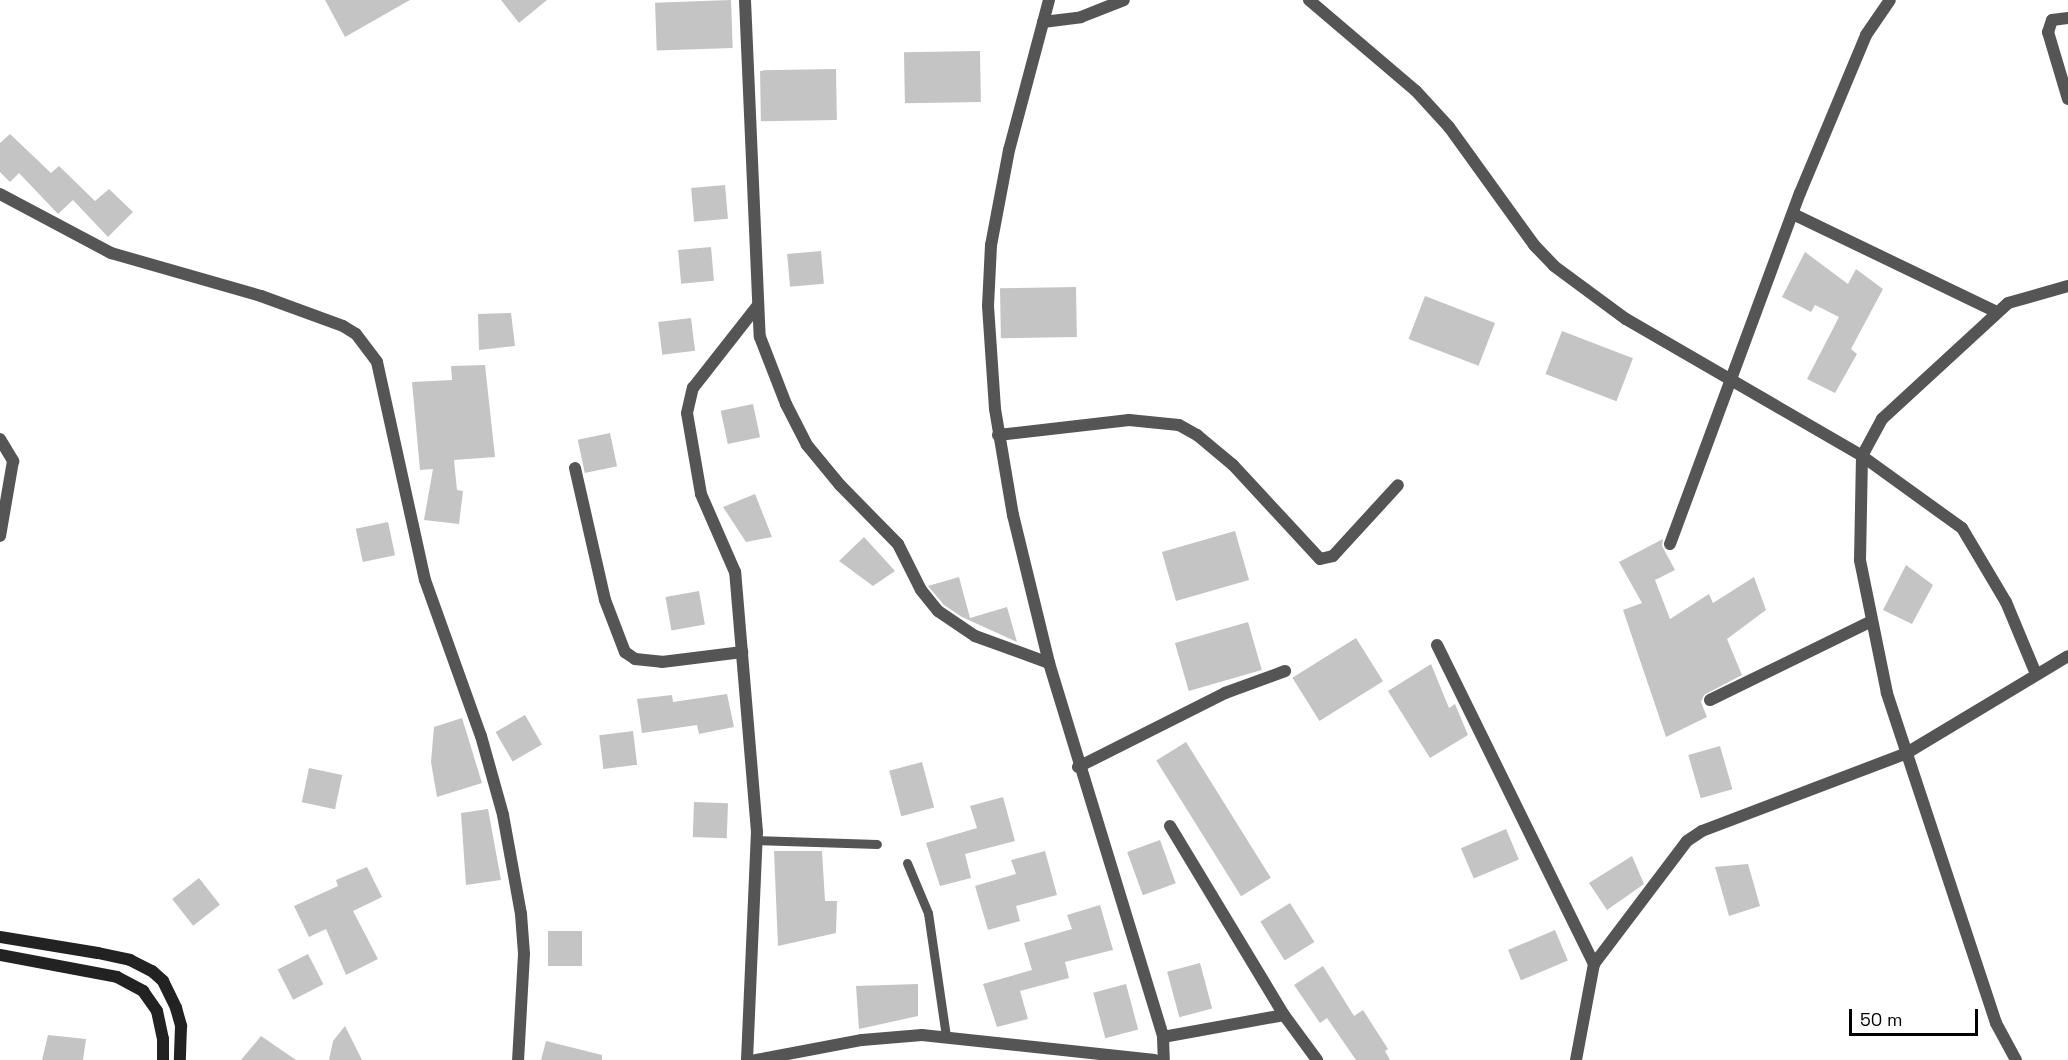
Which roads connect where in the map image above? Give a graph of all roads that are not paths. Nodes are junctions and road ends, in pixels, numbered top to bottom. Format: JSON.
{"nodes":[{"id":1,"x":745,"y":0,"type":"edge"},
{"id":2,"x":1049,"y":0,"type":"edge"},
{"id":3,"x":1124,"y":0,"type":"edge"},
{"id":4,"x":1309,"y":0,"type":"edge"},
{"id":5,"x":1890,"y":0,"type":"edge"},
{"id":6,"x":2068,"y":18,"type":"edge"},
{"id":7,"x":1043,"y":22,"type":"junction"},
{"id":8,"x":2068,"y":99,"type":"edge"},
{"id":9,"x":0,"y":194,"type":"edge"},
{"id":10,"x":1793,"y":214,"type":"junction"},
{"id":11,"x":2068,"y":286,"type":"edge"},
{"id":12,"x":758,"y":305,"type":"junction"},
{"id":13,"x":1997,"y":312,"type":"junction"},
{"id":14,"x":1730,"y":381,"type":"junction"},
{"id":15,"x":998,"y":435,"type":"junction"},
{"id":16,"x":0,"y":439,"type":"edge"},
{"id":17,"x":1863,"y":456,"type":"junction"},
{"id":18,"x":575,"y":468,"type":"dead end"},
{"id":19,"x":1398,"y":485,"type":"dead end"},
{"id":20,"x":0,"y":536,"type":"edge"},
{"id":21,"x":1670,"y":544,"type":"dead end"},
{"id":22,"x":1870,"y":622,"type":"junction"},
{"id":23,"x":1437,"y":645,"type":"dead end"},
{"id":24,"x":742,"y":652,"type":"junction"},
{"id":25,"x":2068,"y":656,"type":"edge"},
{"id":26,"x":1049,"y":663,"type":"junction"},
{"id":27,"x":1285,"y":671,"type":"dead end"},
{"id":28,"x":2036,"y":674,"type":"junction"},
{"id":29,"x":1710,"y":700,"type":"dead end"},
{"id":30,"x":1905,"y":754,"type":"junction"},
{"id":31,"x":1078,"y":767,"type":"junction"},
{"id":32,"x":1170,"y":826,"type":"dead end"},
{"id":33,"x":756,"y":840,"type":"junction"},
{"id":34,"x":878,"y":844,"type":"dead end"},
{"id":35,"x":908,"y":863,"type":"dead end"},
{"id":36,"x":0,"y":937,"type":"edge"},
{"id":37,"x":0,"y":955,"type":"edge"},
{"id":38,"x":1594,"y":964,"type":"junction"},
{"id":39,"x":1284,"y":1015,"type":"junction"},
{"id":40,"x":946,"y":1036,"type":"junction"},
{"id":41,"x":1163,"y":1036,"type":"junction"},
{"id":42,"x":163,"y":1060,"type":"edge"},
{"id":43,"x":180,"y":1060,"type":"edge"},
{"id":44,"x":518,"y":1060,"type":"edge"},
{"id":45,"x":747,"y":1060,"type":"edge"},
{"id":46,"x":756,"y":1060,"type":"edge"},
{"id":47,"x":1155,"y":1060,"type":"edge"},
{"id":48,"x":1164,"y":1060,"type":"edge"},
{"id":49,"x":1317,"y":1060,"type":"edge"},
{"id":50,"x":1576,"y":1060,"type":"edge"},
{"id":51,"x":2016,"y":1060,"type":"edge"}],
"edges":[{"from":1,"to":12,"type":"street"},
{"from":2,"to":7,"type":"street"},
{"from":3,"to":7,"type":"street"},
{"from":4,"to":14,"type":"street"},
{"from":5,"to":10,"type":"street"},
{"from":6,"to":8,"type":"street"},
{"from":7,"to":15,"type":"street"},
{"from":9,"to":44,"type":"street"},
{"from":10,"to":13,"type":"street"},
{"from":10,"to":14,"type":"street"},
{"from":11,"to":13,"type":"street"},
{"from":12,"to":24,"type":"street"},
{"from":12,"to":26,"type":"street"},
{"from":13,"to":17,"type":"street"},
{"from":14,"to":17,"type":"street"},
{"from":14,"to":21,"type":"street"},
{"from":15,"to":19,"type":"street"},
{"from":15,"to":26,"type":"street"},
{"from":16,"to":20,"type":"street"},
{"from":17,"to":22,"type":"street"},
{"from":17,"to":28,"type":"street"},
{"from":18,"to":24,"type":"street"},
{"from":22,"to":29,"type":"street"},
{"from":22,"to":30,"type":"street"},
{"from":23,"to":38,"type":"street"},
{"from":24,"to":33,"type":"street"},
{"from":25,"to":28,"type":"street"},
{"from":26,"to":31,"type":"street"},
{"from":27,"to":31,"type":"street"},
{"from":28,"to":30,"type":"street"},
{"from":30,"to":38,"type":"street"},
{"from":30,"to":51,"type":"street"},
{"from":31,"to":41,"type":"street"},
{"from":32,"to":39,"type":"street"},
{"from":33,"to":34,"type":"lane"},
{"from":33,"to":45,"type":"street"},
{"from":35,"to":40,"type":"lane"},
{"from":36,"to":43,"type":"main road"},
{"from":37,"to":42,"type":"main road"},
{"from":38,"to":50,"type":"street"},
{"from":39,"to":41,"type":"street"},
{"from":39,"to":49,"type":"street"},
{"from":40,"to":46,"type":"street"},
{"from":40,"to":47,"type":"street"},
{"from":41,"to":48,"type":"street"}]}
